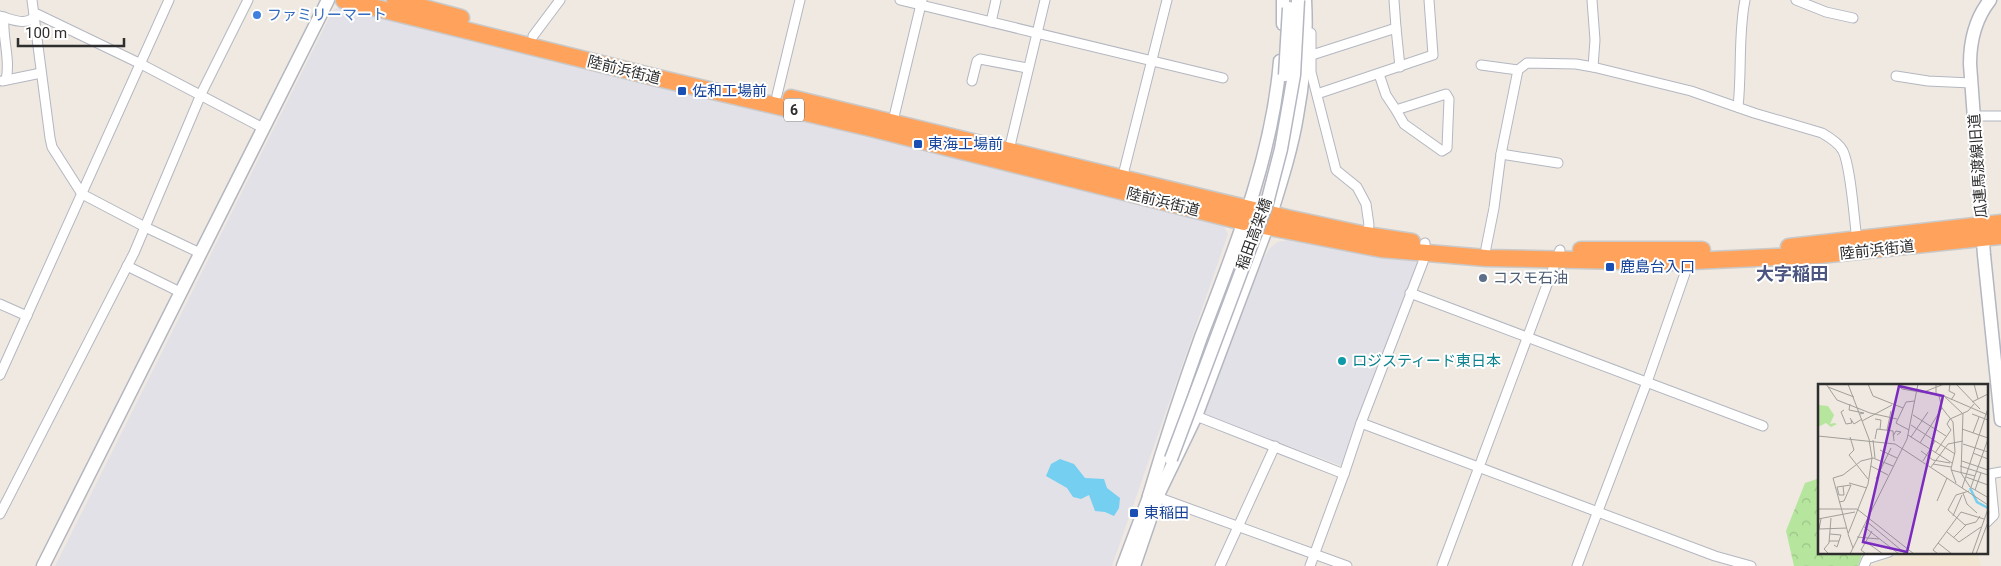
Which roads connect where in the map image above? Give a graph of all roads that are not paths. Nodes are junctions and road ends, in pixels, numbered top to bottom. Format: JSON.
{"nodes":[{"id":1,"x":32,"y":0,"type":"edge"},
{"id":2,"x":169,"y":0,"type":"edge"},
{"id":3,"x":248,"y":0,"type":"edge"},
{"id":4,"x":328,"y":0,"type":"edge"},
{"id":5,"x":344,"y":0,"type":"edge"},
{"id":6,"x":395,"y":0,"type":"edge"},
{"id":7,"x":560,"y":0,"type":"edge"},
{"id":8,"x":800,"y":0,"type":"edge"},
{"id":9,"x":900,"y":0,"type":"edge"},
{"id":10,"x":996,"y":0,"type":"edge"},
{"id":11,"x":1045,"y":0,"type":"edge"},
{"id":12,"x":1167,"y":0,"type":"edge"},
{"id":13,"x":1283,"y":0,"type":"edge"},
{"id":14,"x":1290,"y":0,"type":"edge"},
{"id":15,"x":1298,"y":0,"type":"edge"},
{"id":16,"x":1305,"y":0,"type":"edge"},
{"id":17,"x":1310,"y":0,"type":"edge"},
{"id":18,"x":1394,"y":0,"type":"edge"},
{"id":19,"x":1429,"y":0,"type":"edge"},
{"id":20,"x":1592,"y":0,"type":"edge"},
{"id":21,"x":1745,"y":0,"type":"edge"},
{"id":22,"x":1796,"y":0,"type":"edge"},
{"id":23,"x":1990,"y":0,"type":"edge"},
{"id":24,"x":922,"y":3,"type":"edge"},
{"id":25,"x":2,"y":16,"type":"edge"},
{"id":26,"x":1853,"y":18,"type":"dead end"},
{"id":27,"x":33,"y":19,"type":"junction"},
{"id":28,"x":991,"y":22,"type":"junction"},
{"id":29,"x":1396,"y":28,"type":"junction"},
{"id":30,"x":1036,"y":33,"type":"junction"},
{"id":31,"x":534,"y":36,"type":"junction"},
{"id":32,"x":1312,"y":55,"type":"junction"},
{"id":33,"x":1152,"y":61,"type":"junction"},
{"id":34,"x":141,"y":64,"type":"junction"},
{"id":35,"x":1481,"y":65,"type":"dead end"},
{"id":36,"x":1400,"y":67,"type":"junction"},
{"id":37,"x":1593,"y":67,"type":"junction"},
{"id":38,"x":1027,"y":68,"type":"junction"},
{"id":39,"x":1518,"y":70,"type":"junction"},
{"id":40,"x":41,"y":72,"type":"junction"},
{"id":41,"x":1379,"y":74,"type":"junction"},
{"id":42,"x":1896,"y":76,"type":"dead end"},
{"id":43,"x":1223,"y":78,"type":"dead end"},
{"id":44,"x":3,"y":81,"type":"edge"},
{"id":45,"x":972,"y":81,"type":"dead end"},
{"id":46,"x":1971,"y":83,"type":"junction"},
{"id":47,"x":1317,"y":94,"type":"junction"},
{"id":48,"x":777,"y":95,"type":"junction"},
{"id":49,"x":200,"y":96,"type":"junction"},
{"id":50,"x":1738,"y":107,"type":"junction"},
{"id":51,"x":1396,"y":110,"type":"junction"},
{"id":52,"x":1974,"y":116,"type":"junction"},
{"id":53,"x":2001,"y":116,"type":"edge"},
{"id":54,"x":893,"y":121,"type":"junction"},
{"id":55,"x":263,"y":128,"type":"junction"},
{"id":56,"x":1010,"y":150,"type":"junction"},
{"id":57,"x":1501,"y":154,"type":"junction"},
{"id":58,"x":1558,"y":163,"type":"dead end"},
{"id":59,"x":1122,"y":178,"type":"junction"},
{"id":60,"x":82,"y":194,"type":"junction"},
{"id":61,"x":1246,"y":216,"type":"junction"},
{"id":62,"x":1269,"y":221,"type":"junction"},
{"id":63,"x":2001,"y":222,"type":"edge"},
{"id":64,"x":145,"y":227,"type":"junction"},
{"id":65,"x":1983,"y":231,"type":"junction"},
{"id":66,"x":1366,"y":235,"type":"junction"},
{"id":67,"x":2001,"y":236,"type":"edge"},
{"id":68,"x":1857,"y":240,"type":"junction"},
{"id":69,"x":1425,"y":248,"type":"junction"},
{"id":70,"x":1486,"y":248,"type":"junction"},
{"id":71,"x":200,"y":253,"type":"junction"},
{"id":72,"x":1558,"y":255,"type":"junction"},
{"id":73,"x":1690,"y":256,"type":"junction"},
{"id":74,"x":127,"y":266,"type":"junction"},
{"id":75,"x":180,"y":292,"type":"junction"},
{"id":76,"x":1410,"y":293,"type":"junction"},
{"id":77,"x":0,"y":304,"type":"edge"},
{"id":78,"x":26,"y":316,"type":"junction"},
{"id":79,"x":1996,"y":327,"type":"edge"},
{"id":80,"x":1528,"y":337,"type":"junction"},
{"id":81,"x":4,"y":353,"type":"edge"},
{"id":82,"x":0,"y":374,"type":"edge"},
{"id":83,"x":1646,"y":382,"type":"junction"},
{"id":84,"x":1196,"y":416,"type":"junction"},
{"id":85,"x":2001,"y":420,"type":"edge"},
{"id":86,"x":1361,"y":423,"type":"junction"},
{"id":87,"x":1763,"y":426,"type":"dead end"},
{"id":88,"x":1275,"y":446,"type":"junction"},
{"id":89,"x":1167,"y":458,"type":"junction"},
{"id":90,"x":1478,"y":466,"type":"junction"},
{"id":91,"x":2001,"y":472,"type":"edge"},
{"id":92,"x":1344,"y":474,"type":"junction"},
{"id":93,"x":1153,"y":496,"type":"junction"},
{"id":94,"x":1597,"y":512,"type":"junction"},
{"id":95,"x":0,"y":514,"type":"edge"},
{"id":96,"x":1988,"y":521,"type":"edge"},
{"id":97,"x":1237,"y":526,"type":"junction"},
{"id":98,"x":1314,"y":554,"type":"junction"},
{"id":99,"x":1883,"y":554,"type":"edge"},
{"id":100,"x":43,"y":566,"type":"edge"},
{"id":101,"x":1122,"y":566,"type":"edge"},
{"id":102,"x":1134,"y":566,"type":"edge"},
{"id":103,"x":1220,"y":566,"type":"edge"},
{"id":104,"x":1310,"y":566,"type":"edge"},
{"id":105,"x":1346,"y":566,"type":"edge"},
{"id":106,"x":1442,"y":566,"type":"edge"},
{"id":107,"x":1577,"y":566,"type":"edge"},
{"id":108,"x":1751,"y":566,"type":"edge"},
{"id":109,"x":1864,"y":566,"type":"edge"}],
"edges":[{"from":1,"to":27,"type":"street"},
{"from":2,"to":34,"type":"street"},
{"from":3,"to":49,"type":"street"},
{"from":4,"to":55,"type":"street"},
{"from":5,"to":61,"type":"highway","name":"陸前浜街道","number":"6"},
{"from":6,"to":31,"type":"highway","name":"陸前浜街道","number":"6"},
{"from":7,"to":31,"type":"street"},
{"from":8,"to":48,"type":"street"},
{"from":9,"to":24,"type":"street"},
{"from":10,"to":28,"type":"street"},
{"from":11,"to":30,"type":"street"},
{"from":12,"to":33,"type":"street"},
{"from":13,"to":61,"type":"street"},
{"from":14,"to":89,"type":"street","name":"稲田高架橋","bridge":true},
{"from":15,"to":89,"type":"street","name":"稲田高架橋","bridge":true},
{"from":16,"to":62,"type":"street"},
{"from":17,"to":32,"type":"street"},
{"from":18,"to":29,"type":"street"},
{"from":19,"to":36,"type":"street"},
{"from":20,"to":37,"type":"street"},
{"from":21,"to":50,"type":"street"},
{"from":22,"to":26,"type":"street"},
{"from":23,"to":46,"type":"street","name":"瓜連馬渡線旧道"},
{"from":24,"to":28,"type":"street"},
{"from":24,"to":54,"type":"street"},
{"from":25,"to":27,"type":"street"},
{"from":25,"to":44,"type":"street"},
{"from":27,"to":34,"type":"street"},
{"from":27,"to":40,"type":"street"},
{"from":28,"to":30,"type":"street"},
{"from":29,"to":32,"type":"street"},
{"from":29,"to":36,"type":"street"},
{"from":30,"to":33,"type":"street"},
{"from":30,"to":38,"type":"street"},
{"from":31,"to":48,"type":"highway","name":"陸前浜街道","number":"6"},
{"from":32,"to":47,"type":"street"},
{"from":33,"to":43,"type":"street"},
{"from":33,"to":59,"type":"street"},
{"from":34,"to":49,"type":"street"},
{"from":34,"to":60,"type":"street"},
{"from":35,"to":39,"type":"street"},
{"from":36,"to":41,"type":"street"},
{"from":37,"to":39,"type":"street"},
{"from":37,"to":50,"type":"street"},
{"from":38,"to":45,"type":"street"},
{"from":38,"to":56,"type":"street"},
{"from":39,"to":57,"type":"street"},
{"from":40,"to":44,"type":"street"},
{"from":40,"to":60,"type":"street"},
{"from":41,"to":47,"type":"street"},
{"from":41,"to":51,"type":"street"},
{"from":42,"to":46,"type":"street"},
{"from":46,"to":52,"type":"street","name":"瓜連馬渡線旧道"},
{"from":47,"to":66,"type":"street"},
{"from":48,"to":54,"type":"highway","name":"陸前浜街道","number":"6"},
{"from":49,"to":55,"type":"street"},
{"from":49,"to":64,"type":"street"},
{"from":50,"to":68,"type":"street"},
{"from":51,"to":51,"type":"street"},
{"from":52,"to":53,"type":"street"},
{"from":52,"to":65,"type":"street","name":"瓜連馬渡線旧道"},
{"from":54,"to":56,"type":"highway","name":"陸前浜街道","number":"6"},
{"from":55,"to":71,"type":"street"},
{"from":56,"to":59,"type":"highway","name":"陸前浜街道","number":"6"},
{"from":57,"to":58,"type":"street"},
{"from":57,"to":70,"type":"street"},
{"from":59,"to":61,"type":"highway","name":"陸前浜街道","number":"6"},
{"from":60,"to":64,"type":"street"},
{"from":60,"to":78,"type":"street"},
{"from":61,"to":62,"type":"highway","name":"陸前浜街道","number":"6"},
{"from":61,"to":93,"type":"street"},
{"from":62,"to":66,"type":"highway","name":"陸前浜街道","number":"6"},
{"from":62,"to":69,"type":"highway","name":"陸前浜街道","number":"6"},
{"from":62,"to":84,"type":"street"},
{"from":63,"to":65,"type":"highway","name":"陸前浜街道","number":"6"},
{"from":64,"to":71,"type":"street"},
{"from":64,"to":74,"type":"street"},
{"from":65,"to":67,"type":"highway","name":"陸前浜街道","number":"6"},
{"from":65,"to":68,"type":"highway","name":"陸前浜街道","number":"6"},
{"from":65,"to":73,"type":"highway","name":"陸前浜街道","number":"6"},
{"from":65,"to":79,"type":"street","name":"瓜連馬渡線旧道"},
{"from":66,"to":69,"type":"highway","name":"陸前浜街道","number":"6"},
{"from":68,"to":73,"type":"highway","name":"陸前浜街道","number":"6"},
{"from":69,"to":70,"type":"highway","name":"陸前浜街道","number":"6"},
{"from":69,"to":72,"type":"highway","name":"陸前浜街道","number":"6"},
{"from":69,"to":76,"type":"street"},
{"from":70,"to":72,"type":"highway","name":"陸前浜街道","number":"6"},
{"from":71,"to":75,"type":"street"},
{"from":72,"to":73,"type":"highway","name":"陸前浜街道","number":"6"},
{"from":72,"to":80,"type":"street"},
{"from":73,"to":83,"type":"street"},
{"from":74,"to":75,"type":"street"},
{"from":74,"to":95,"type":"street"},
{"from":75,"to":100,"type":"street"},
{"from":76,"to":80,"type":"street"},
{"from":76,"to":86,"type":"street"},
{"from":77,"to":78,"type":"street"},
{"from":78,"to":81,"type":"street"},
{"from":79,"to":85,"type":"street","name":"瓜連馬渡線旧道"},
{"from":80,"to":83,"type":"street"},
{"from":80,"to":90,"type":"street"},
{"from":81,"to":82,"type":"street"},
{"from":83,"to":87,"type":"street"},
{"from":83,"to":94,"type":"street"},
{"from":84,"to":88,"type":"street"},
{"from":84,"to":93,"type":"street"},
{"from":86,"to":90,"type":"street"},
{"from":86,"to":92,"type":"street"},
{"from":88,"to":92,"type":"street"},
{"from":88,"to":97,"type":"street"},
{"from":89,"to":93,"type":"street"},
{"from":90,"to":94,"type":"street"},
{"from":90,"to":106,"type":"street"},
{"from":91,"to":96,"type":"street"},
{"from":92,"to":98,"type":"street"},
{"from":93,"to":97,"type":"street"},
{"from":93,"to":101,"type":"street"},
{"from":93,"to":102,"type":"street"},
{"from":94,"to":107,"type":"street"},
{"from":94,"to":108,"type":"street"},
{"from":97,"to":98,"type":"street"},
{"from":97,"to":103,"type":"street"},
{"from":98,"to":104,"type":"street"},
{"from":98,"to":105,"type":"street"},
{"from":99,"to":109,"type":"street"}]}
